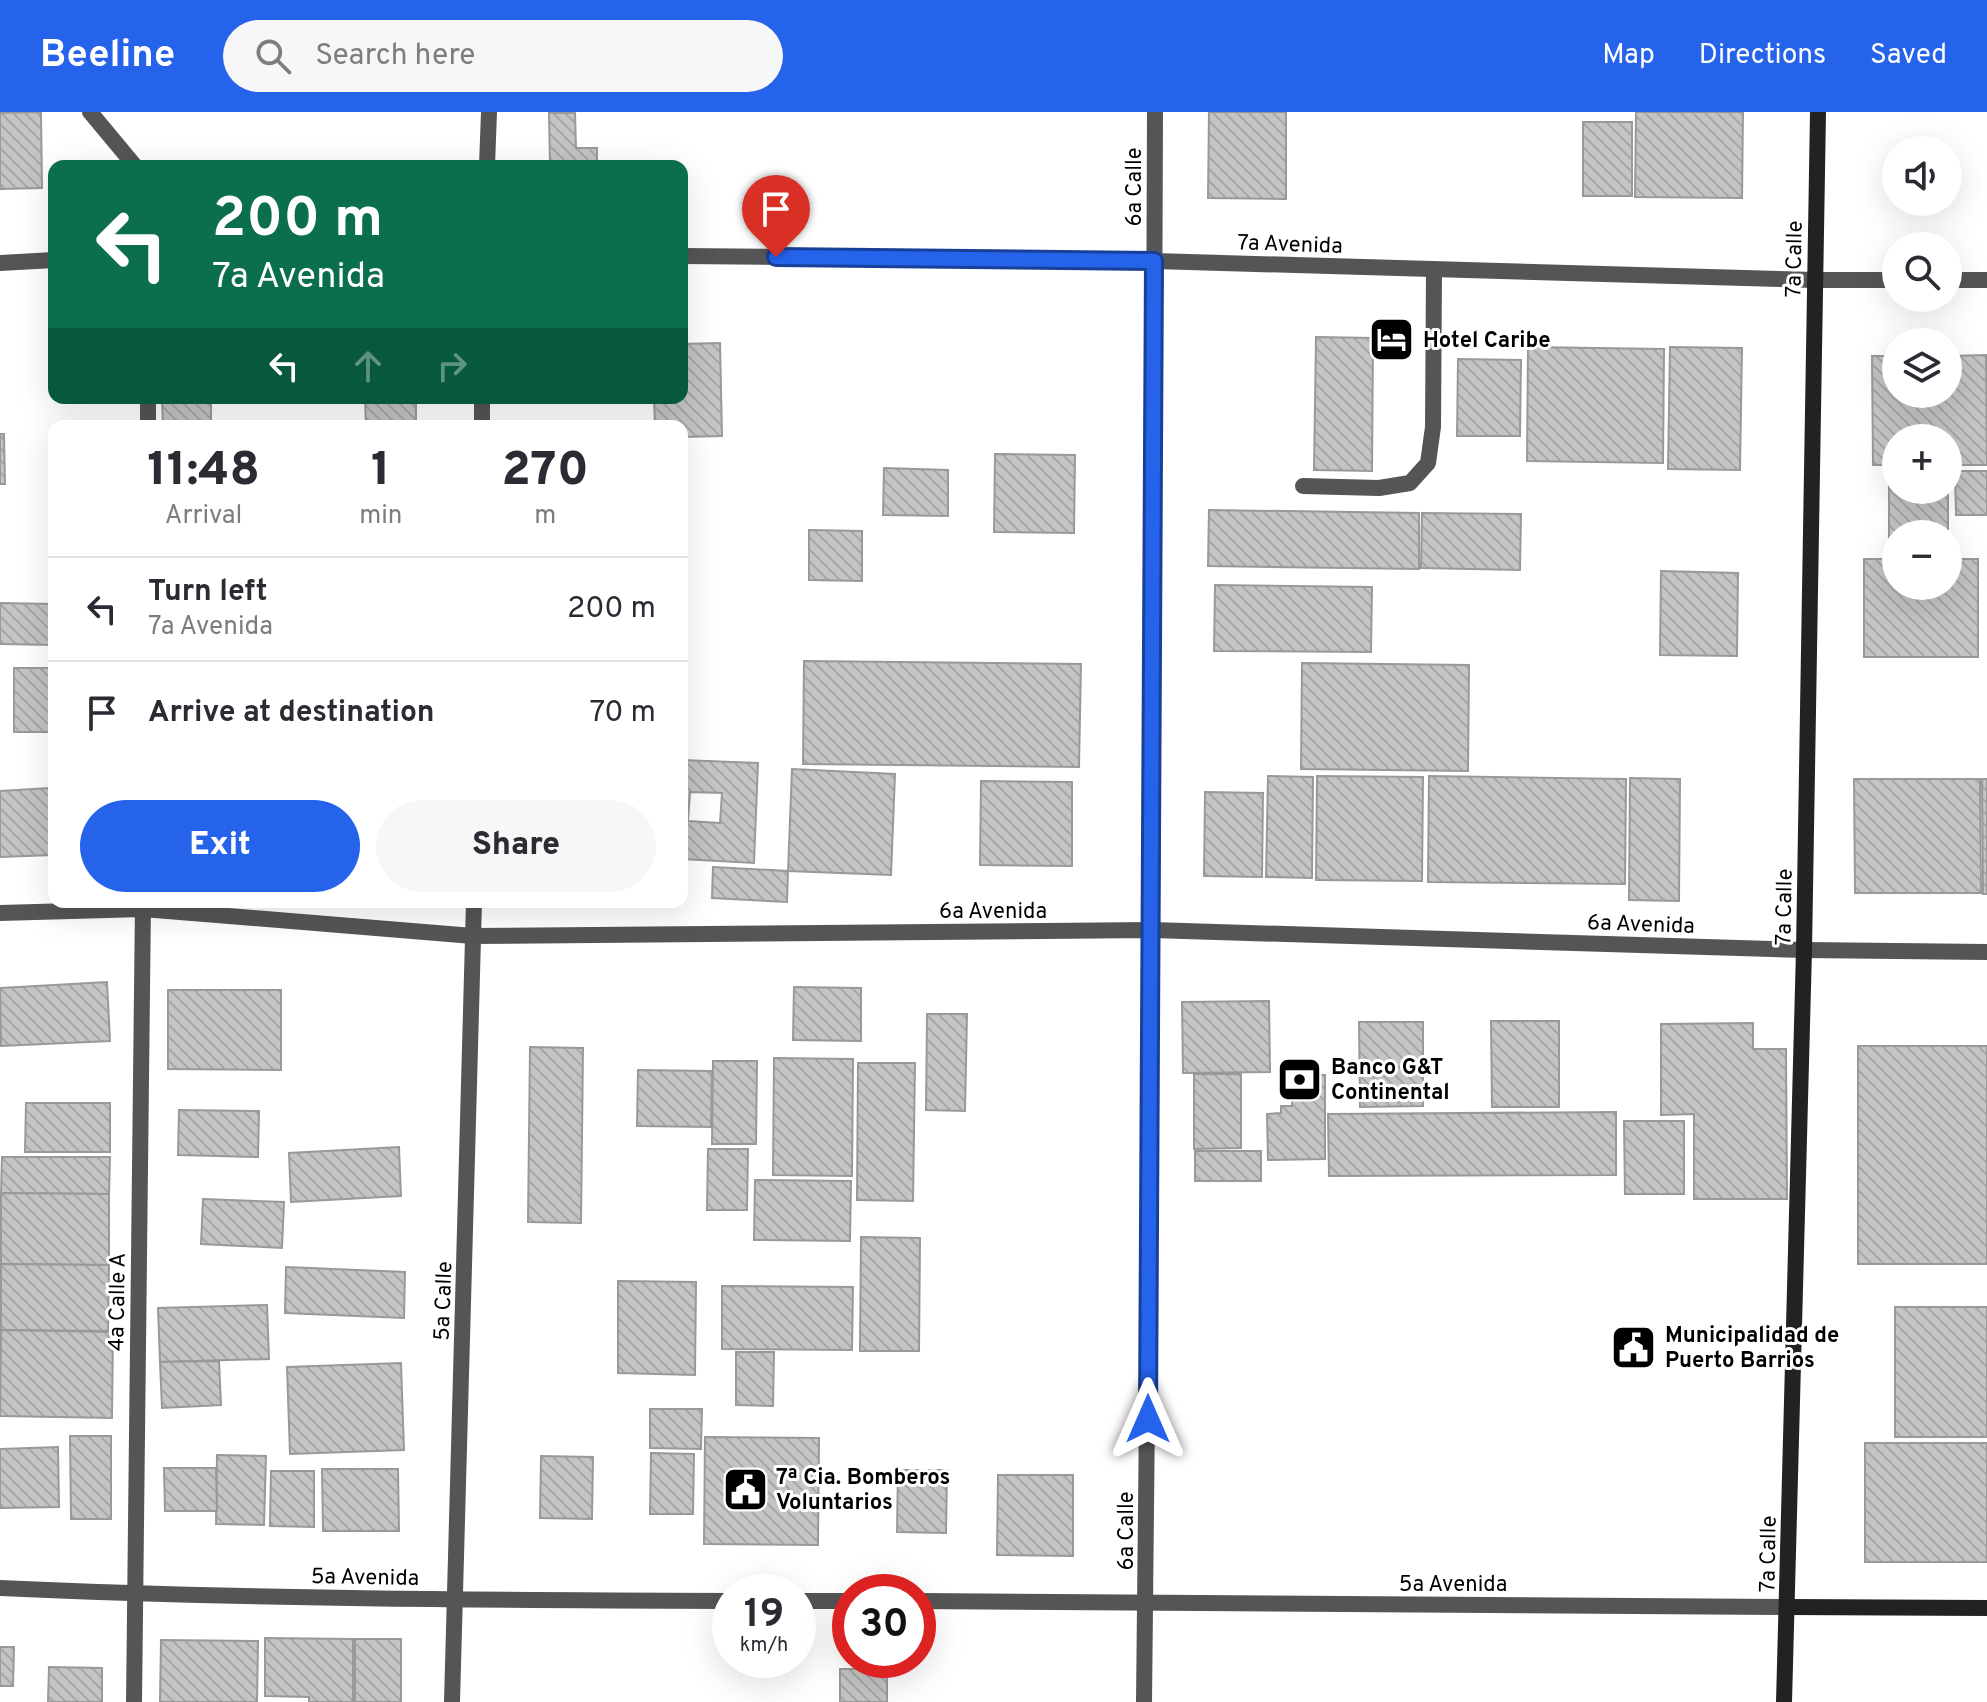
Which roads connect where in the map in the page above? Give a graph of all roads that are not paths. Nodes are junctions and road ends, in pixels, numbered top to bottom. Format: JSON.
{"nodes":[{"id":1,"x":90,"y":112,"type":"edge"},
{"id":2,"x":489,"y":112,"type":"edge"},
{"id":3,"x":1155,"y":112,"type":"edge"},
{"id":4,"x":1818,"y":112,"type":"edge"},
{"id":5,"x":130,"y":160,"type":"edge"},
{"id":6,"x":487,"y":160,"type":"edge"},
{"id":7,"x":688,"y":256,"type":"edge"},
{"id":8,"x":48,"y":260,"type":"edge"},
{"id":9,"x":1154,"y":261,"type":"junction"},
{"id":10,"x":0,"y":263,"type":"edge"},
{"id":11,"x":1434,"y":270,"type":"junction"},
{"id":12,"x":1815,"y":280,"type":"junction"},
{"id":13,"x":1882,"y":280,"type":"edge"},
{"id":14,"x":1962,"y":280,"type":"edge"},
{"id":15,"x":1987,"y":280,"type":"edge"},
{"id":16,"x":1303,"y":486,"type":"dead end"},
{"id":17,"x":89,"y":908,"type":"edge"},
{"id":18,"x":143,"y":908,"type":"edge"},
{"id":19,"x":175,"y":908,"type":"edge"},
{"id":20,"x":474,"y":908,"type":"edge"},
{"id":21,"x":0,"y":913,"type":"edge"},
{"id":22,"x":1152,"y":930,"type":"junction"},
{"id":23,"x":473,"y":936,"type":"junction"},
{"id":24,"x":1804,"y":950,"type":"junction"},
{"id":25,"x":1987,"y":952,"type":"edge"},
{"id":26,"x":0,"y":1588,"type":"edge"},
{"id":27,"x":133,"y":1594,"type":"junction"},
{"id":28,"x":456,"y":1600,"type":"junction"},
{"id":29,"x":712,"y":1601,"type":"edge"},
{"id":30,"x":936,"y":1601,"type":"edge"},
{"id":31,"x":1146,"y":1602,"type":"junction"},
{"id":32,"x":1788,"y":1607,"type":"junction"},
{"id":33,"x":1987,"y":1608,"type":"edge"},
{"id":34,"x":134,"y":1702,"type":"edge"},
{"id":35,"x":452,"y":1702,"type":"edge"},
{"id":36,"x":1144,"y":1702,"type":"edge"},
{"id":37,"x":1784,"y":1702,"type":"edge"}],
"edges":[{"from":1,"to":5,"type":"street"},
{"from":2,"to":6,"type":"street"},
{"from":3,"to":9,"type":"street","name":"6a Calle"},
{"from":4,"to":12,"type":"street","name":"7a Calle"},
{"from":7,"to":9,"type":"street","name":"7a Avenida"},
{"from":8,"to":10,"type":"street"},
{"from":9,"to":11,"type":"street","name":"7a Avenida"},
{"from":9,"to":22,"type":"street","name":"6a Calle"},
{"from":11,"to":12,"type":"street","name":"7a Avenida"},
{"from":11,"to":16,"type":"street"},
{"from":12,"to":13,"type":"street","name":"7a Avenida"},
{"from":12,"to":24,"type":"street","name":"7a Calle"},
{"from":14,"to":15,"type":"street"},
{"from":17,"to":21,"type":"street","name":"6a Avenida"},
{"from":18,"to":27,"type":"street","name":"4a Calle A"},
{"from":19,"to":23,"type":"street","name":"6a Avenida"},
{"from":20,"to":23,"type":"street","name":"5a Calle"},
{"from":22,"to":23,"type":"street","name":"6a Avenida"},
{"from":22,"to":24,"type":"street","name":"6a Avenida"},
{"from":22,"to":31,"type":"street","name":"6a Calle"},
{"from":23,"to":28,"type":"street","name":"5a Calle"},
{"from":24,"to":25,"type":"street","name":"6a Avenida"},
{"from":24,"to":32,"type":"street","name":"7a Calle"},
{"from":26,"to":27,"type":"street","name":"5a Avenida"},
{"from":27,"to":28,"type":"street","name":"5a Avenida"},
{"from":27,"to":34,"type":"street","name":"4a Calle A"},
{"from":28,"to":29,"type":"street","name":"5a Avenida"},
{"from":28,"to":35,"type":"street","name":"5a Calle"},
{"from":30,"to":31,"type":"street","name":"5a Avenida"},
{"from":31,"to":32,"type":"street","name":"5a Avenida"},
{"from":31,"to":36,"type":"street","name":"6a Calle"},
{"from":32,"to":33,"type":"street","name":"5a Avenida"},
{"from":32,"to":37,"type":"street","name":"7a Calle"}]}
